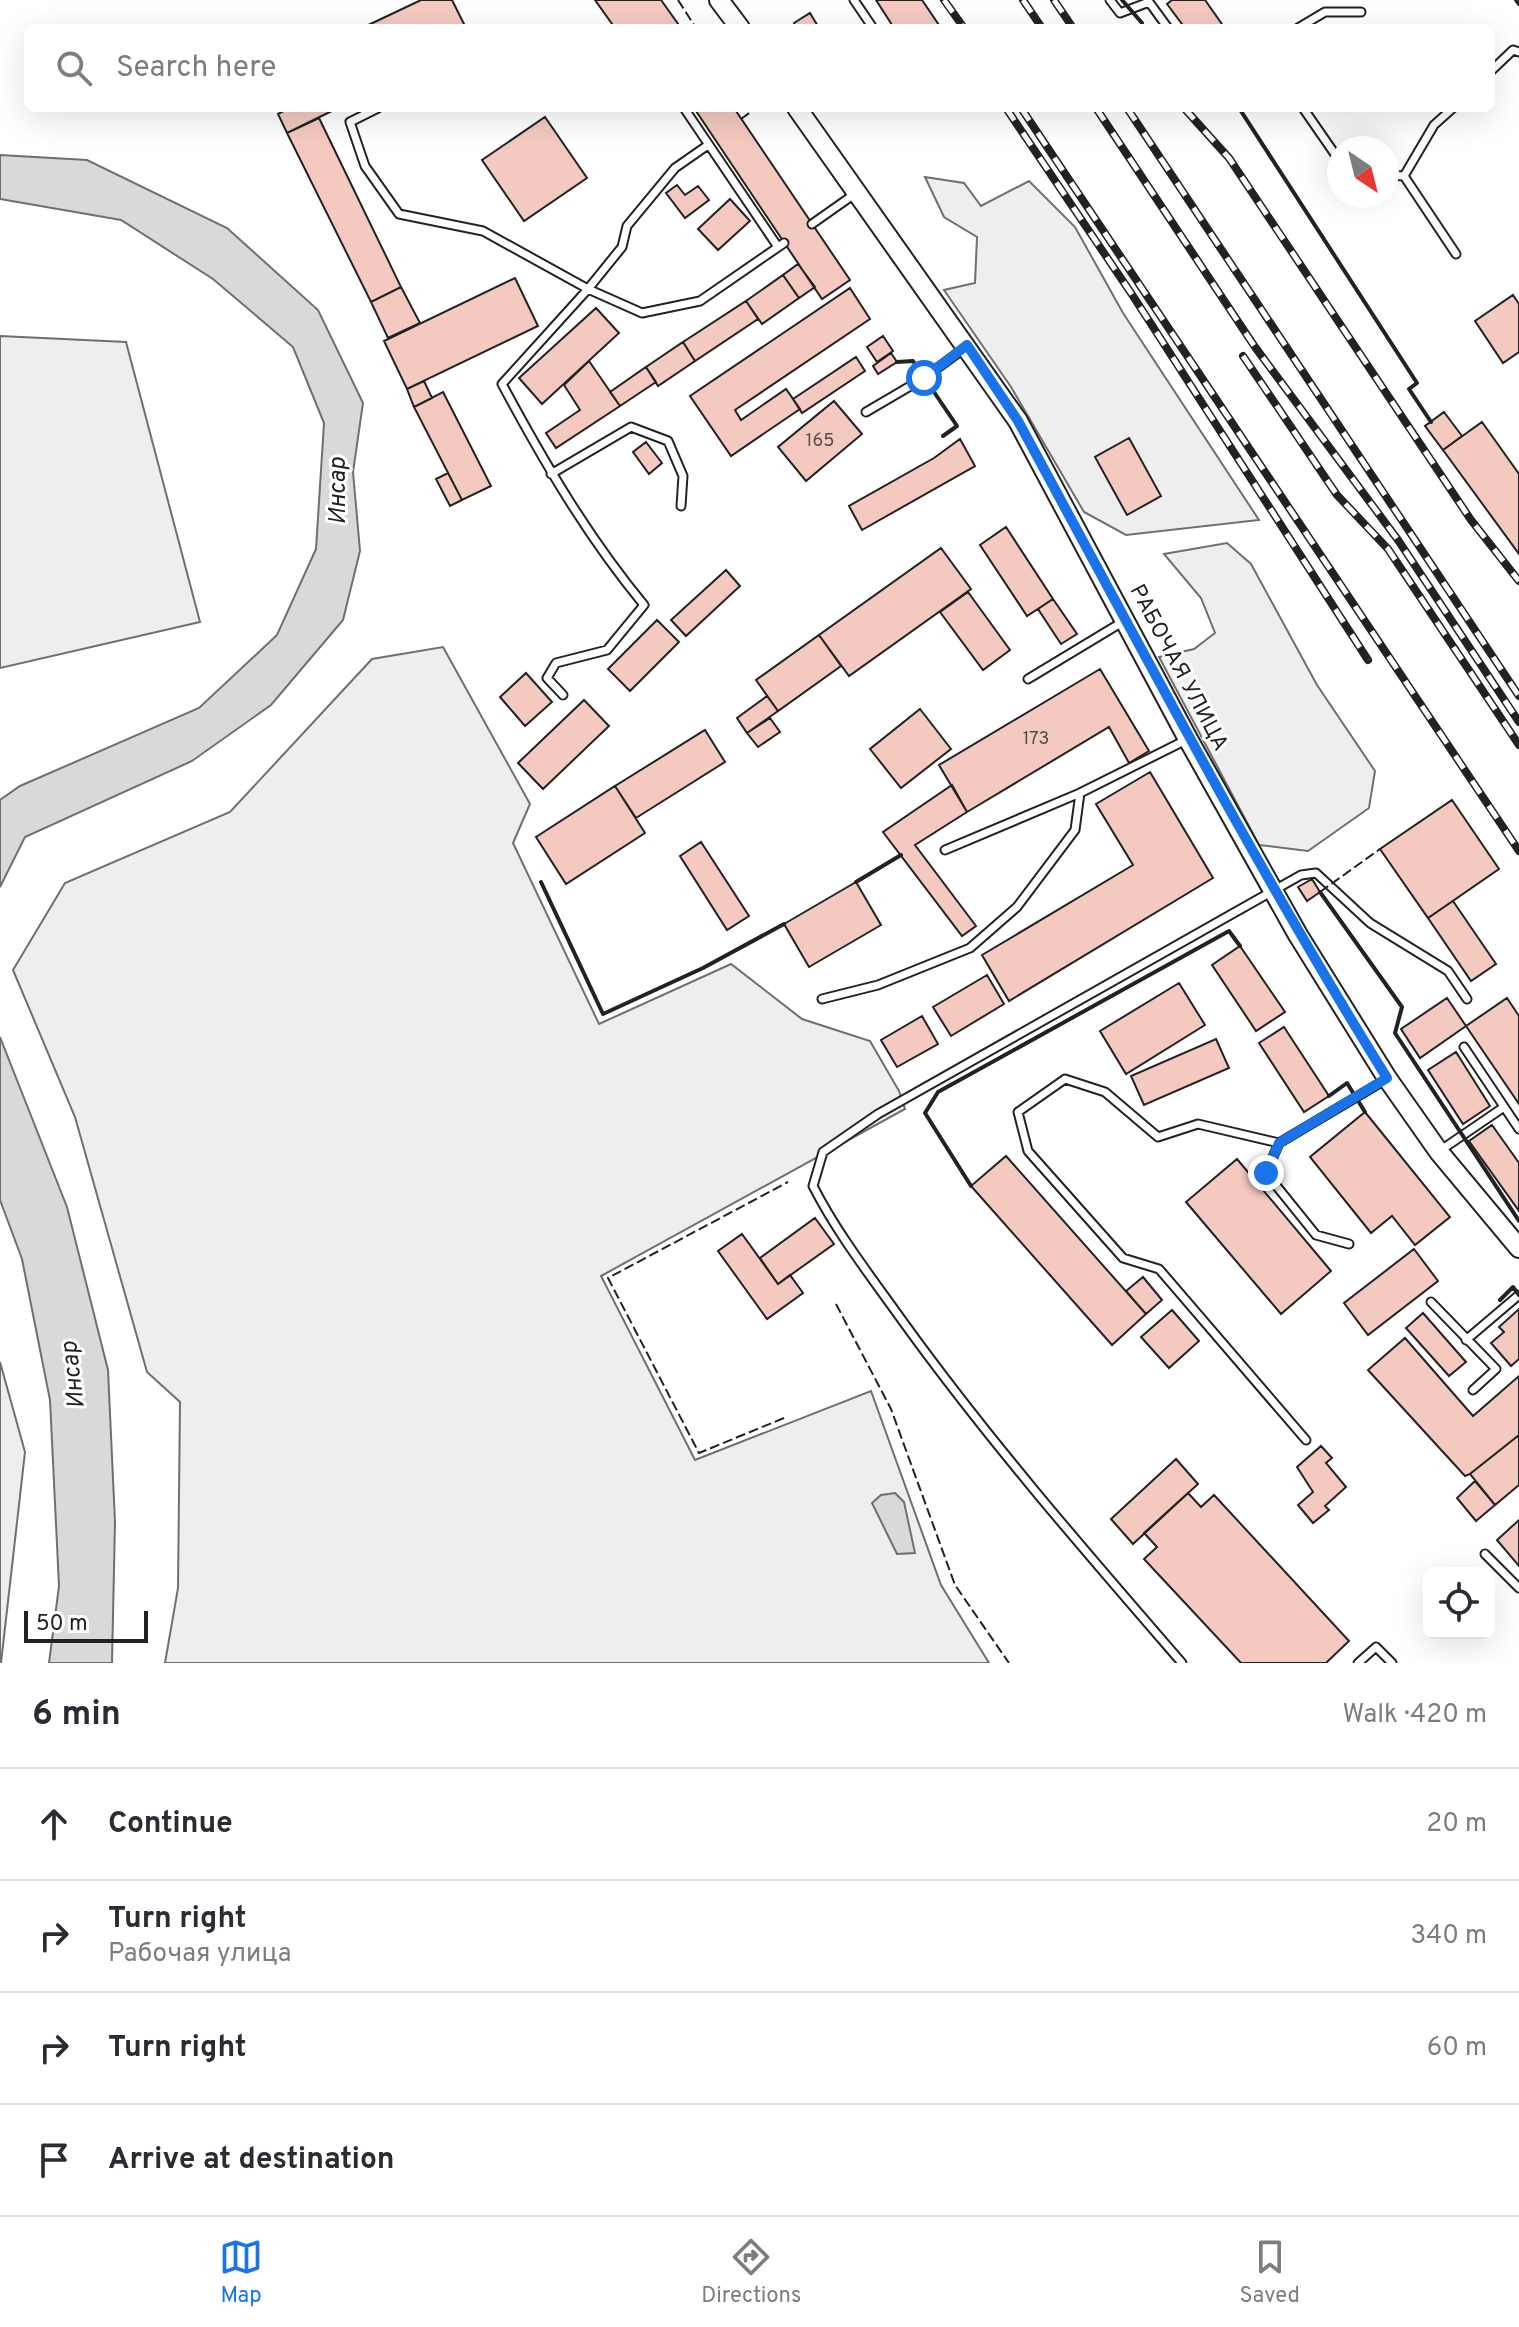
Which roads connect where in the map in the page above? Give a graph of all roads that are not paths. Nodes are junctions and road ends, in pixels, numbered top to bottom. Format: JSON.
{"nodes":[{"id":1,"x":719,"y":0,"type":"edge"},
{"id":2,"x":854,"y":0,"type":"edge"},
{"id":3,"x":1110,"y":0,"type":"edge"},
{"id":4,"x":1361,"y":12,"type":"dead end"},
{"id":5,"x":737,"y":24,"type":"edge"},
{"id":6,"x":870,"y":24,"type":"edge"},
{"id":7,"x":1165,"y":24,"type":"edge"},
{"id":8,"x":1305,"y":24,"type":"edge"},
{"id":9,"x":1519,"y":52,"type":"edge"},
{"id":10,"x":1495,"y":67,"type":"edge"},
{"id":11,"x":370,"y":112,"type":"edge"},
{"id":12,"x":687,"y":112,"type":"edge"},
{"id":13,"x":800,"y":112,"type":"edge"},
{"id":14,"x":1306,"y":112,"type":"edge"},
{"id":15,"x":1449,"y":112,"type":"edge"},
{"id":16,"x":1327,"y":143,"type":"edge"},
{"id":17,"x":708,"y":145,"type":"junction"},
{"id":18,"x":1399,"y":176,"type":"edge"},
{"id":19,"x":1404,"y":176,"type":"junction"},
{"id":20,"x":858,"y":192,"type":"junction"},
{"id":21,"x":812,"y":224,"type":"dead end"},
{"id":22,"x":1456,"y":254,"type":"dead end"},
{"id":23,"x":588,"y":289,"type":"junction"},
{"id":24,"x":967,"y":345,"type":"junction"},
{"id":25,"x":866,"y":412,"type":"dead end"},
{"id":26,"x":551,"y":474,"type":"junction"},
{"id":27,"x":681,"y":506,"type":"dead end"},
{"id":28,"x":1126,"y":619,"type":"junction"},
{"id":29,"x":1028,"y":679,"type":"dead end"},
{"id":30,"x":563,"y":695,"type":"dead end"},
{"id":31,"x":1188,"y":739,"type":"junction"},
{"id":32,"x":1080,"y":793,"type":"junction"},
{"id":33,"x":945,"y":850,"type":"dead end"},
{"id":34,"x":1275,"y":893,"type":"junction"},
{"id":35,"x":822,"y":999,"type":"dead end"},
{"id":36,"x":1467,"y":999,"type":"dead end"},
{"id":37,"x":1464,"y":1047,"type":"dead end"},
{"id":38,"x":1387,"y":1078,"type":"junction"},
{"id":39,"x":1504,"y":1107,"type":"junction"},
{"id":40,"x":1519,"y":1129,"type":"edge"},
{"id":41,"x":1279,"y":1143,"type":"junction"},
{"id":42,"x":1439,"y":1152,"type":"junction"},
{"id":43,"x":1349,"y":1244,"type":"dead end"},
{"id":44,"x":1519,"y":1248,"type":"edge"},
{"id":45,"x":1519,"y":1295,"type":"edge"},
{"id":46,"x":1431,"y":1302,"type":"dead end"},
{"id":47,"x":1466,"y":1340,"type":"junction"},
{"id":48,"x":1473,"y":1390,"type":"dead end"},
{"id":49,"x":1306,"y":1440,"type":"dead end"},
{"id":50,"x":1485,"y":1554,"type":"dead end"},
{"id":51,"x":1519,"y":1588,"type":"edge"},
{"id":52,"x":1182,"y":1663,"type":"edge"},
{"id":53,"x":1358,"y":1663,"type":"edge"},
{"id":54,"x":1392,"y":1663,"type":"edge"}],
"edges":[{"from":1,"to":5,"type":"street"},
{"from":2,"to":6,"type":"lane"},
{"from":3,"to":7,"type":"lane"},
{"from":4,"to":8,"type":"lane"},
{"from":9,"to":10,"type":"lane"},
{"from":11,"to":23,"type":"lane"},
{"from":12,"to":17,"type":"lane"},
{"from":13,"to":20,"type":"street","name":"РАБОЧАЯ УЛИЦА"},
{"from":14,"to":16,"type":"lane"},
{"from":15,"to":19,"type":"lane"},
{"from":17,"to":23,"type":"lane"},
{"from":17,"to":23,"type":"lane"},
{"from":18,"to":19,"type":"lane"},
{"from":19,"to":22,"type":"lane"},
{"from":20,"to":21,"type":"lane"},
{"from":20,"to":24,"type":"street","name":"РАБОЧАЯ УЛИЦА"},
{"from":23,"to":26,"type":"lane"},
{"from":24,"to":25,"type":"lane"},
{"from":24,"to":28,"type":"street","name":"РАБОЧАЯ УЛИЦА"},
{"from":26,"to":27,"type":"lane"},
{"from":26,"to":30,"type":"lane"},
{"from":28,"to":29,"type":"lane"},
{"from":28,"to":31,"type":"street","name":"РАБОЧАЯ УЛИЦА"},
{"from":31,"to":32,"type":"lane"},
{"from":31,"to":34,"type":"street","name":"РАБОЧАЯ УЛИЦА"},
{"from":32,"to":33,"type":"lane"},
{"from":32,"to":35,"type":"lane"},
{"from":34,"to":36,"type":"lane"},
{"from":34,"to":38,"type":"street","name":"РАБОЧАЯ УЛИЦА"},
{"from":34,"to":52,"type":"lane"},
{"from":37,"to":39,"type":"lane"},
{"from":38,"to":41,"type":"lane"},
{"from":38,"to":42,"type":"street","name":"РАБОЧАЯ УЛИЦА"},
{"from":39,"to":40,"type":"lane"},
{"from":39,"to":42,"type":"lane"},
{"from":41,"to":43,"type":"lane"},
{"from":41,"to":49,"type":"lane"},
{"from":42,"to":44,"type":"street","name":"РАБОЧАЯ УЛИЦА"},
{"from":45,"to":47,"type":"lane"},
{"from":46,"to":47,"type":"lane"},
{"from":47,"to":48,"type":"lane"},
{"from":50,"to":51,"type":"lane"},
{"from":53,"to":54,"type":"lane"}]}
